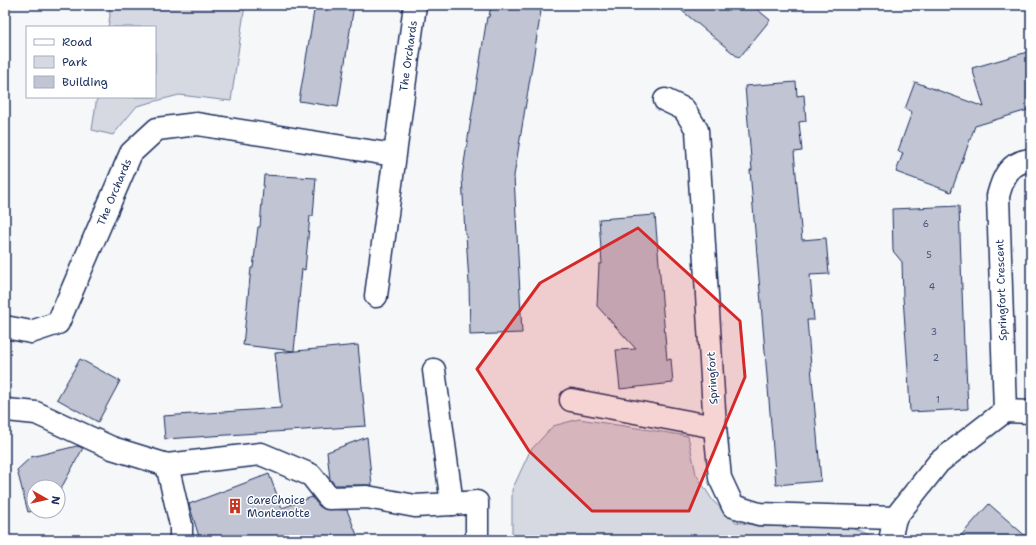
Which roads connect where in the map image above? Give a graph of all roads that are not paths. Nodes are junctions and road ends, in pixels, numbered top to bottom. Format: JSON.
{"nodes":[{"id":1,"x":415,"y":5,"type":"edge"},
{"id":2,"x":665,"y":100,"type":"dead end"},
{"id":3,"x":394,"y":155,"type":"junction"},
{"id":4,"x":1031,"y":160,"type":"edge"},
{"id":5,"x":376,"y":296,"type":"dead end"},
{"id":6,"x":5,"y":326,"type":"edge"},
{"id":7,"x":434,"y":370,"type":"dead end"},
{"id":8,"x":571,"y":400,"type":"dead end"},
{"id":9,"x":5,"y":411,"type":"edge"},
{"id":10,"x":1005,"y":411,"type":"junction"},
{"id":11,"x":1031,"y":412,"type":"edge"},
{"id":12,"x":715,"y":427,"type":"junction"},
{"id":13,"x":167,"y":465,"type":"junction"},
{"id":14,"x":452,"y":504,"type":"junction"},
{"id":15,"x":895,"y":518,"type":"junction"},
{"id":16,"x":181,"y":540,"type":"edge"},
{"id":17,"x":477,"y":540,"type":"edge"},
{"id":18,"x":890,"y":540,"type":"edge"}],
"edges":[{"from":1,"to":3,"type":"street","name":"The Orchards"},
{"from":2,"to":12,"type":"street","name":"Springfort"},
{"from":3,"to":5,"type":"street","name":"The Orchards"},
{"from":3,"to":6,"type":"street","name":"The Orchards"},
{"from":4,"to":10,"type":"street","name":"Springfort Crescent"},
{"from":7,"to":14,"type":"street"},
{"from":8,"to":12,"type":"street"},
{"from":9,"to":13,"type":"street"},
{"from":10,"to":11,"type":"street"},
{"from":10,"to":15,"type":"street"},
{"from":12,"to":15,"type":"street","name":"Springfort"},
{"from":13,"to":14,"type":"street"},
{"from":13,"to":16,"type":"street"},
{"from":14,"to":17,"type":"street"},
{"from":15,"to":18,"type":"street"}]}
